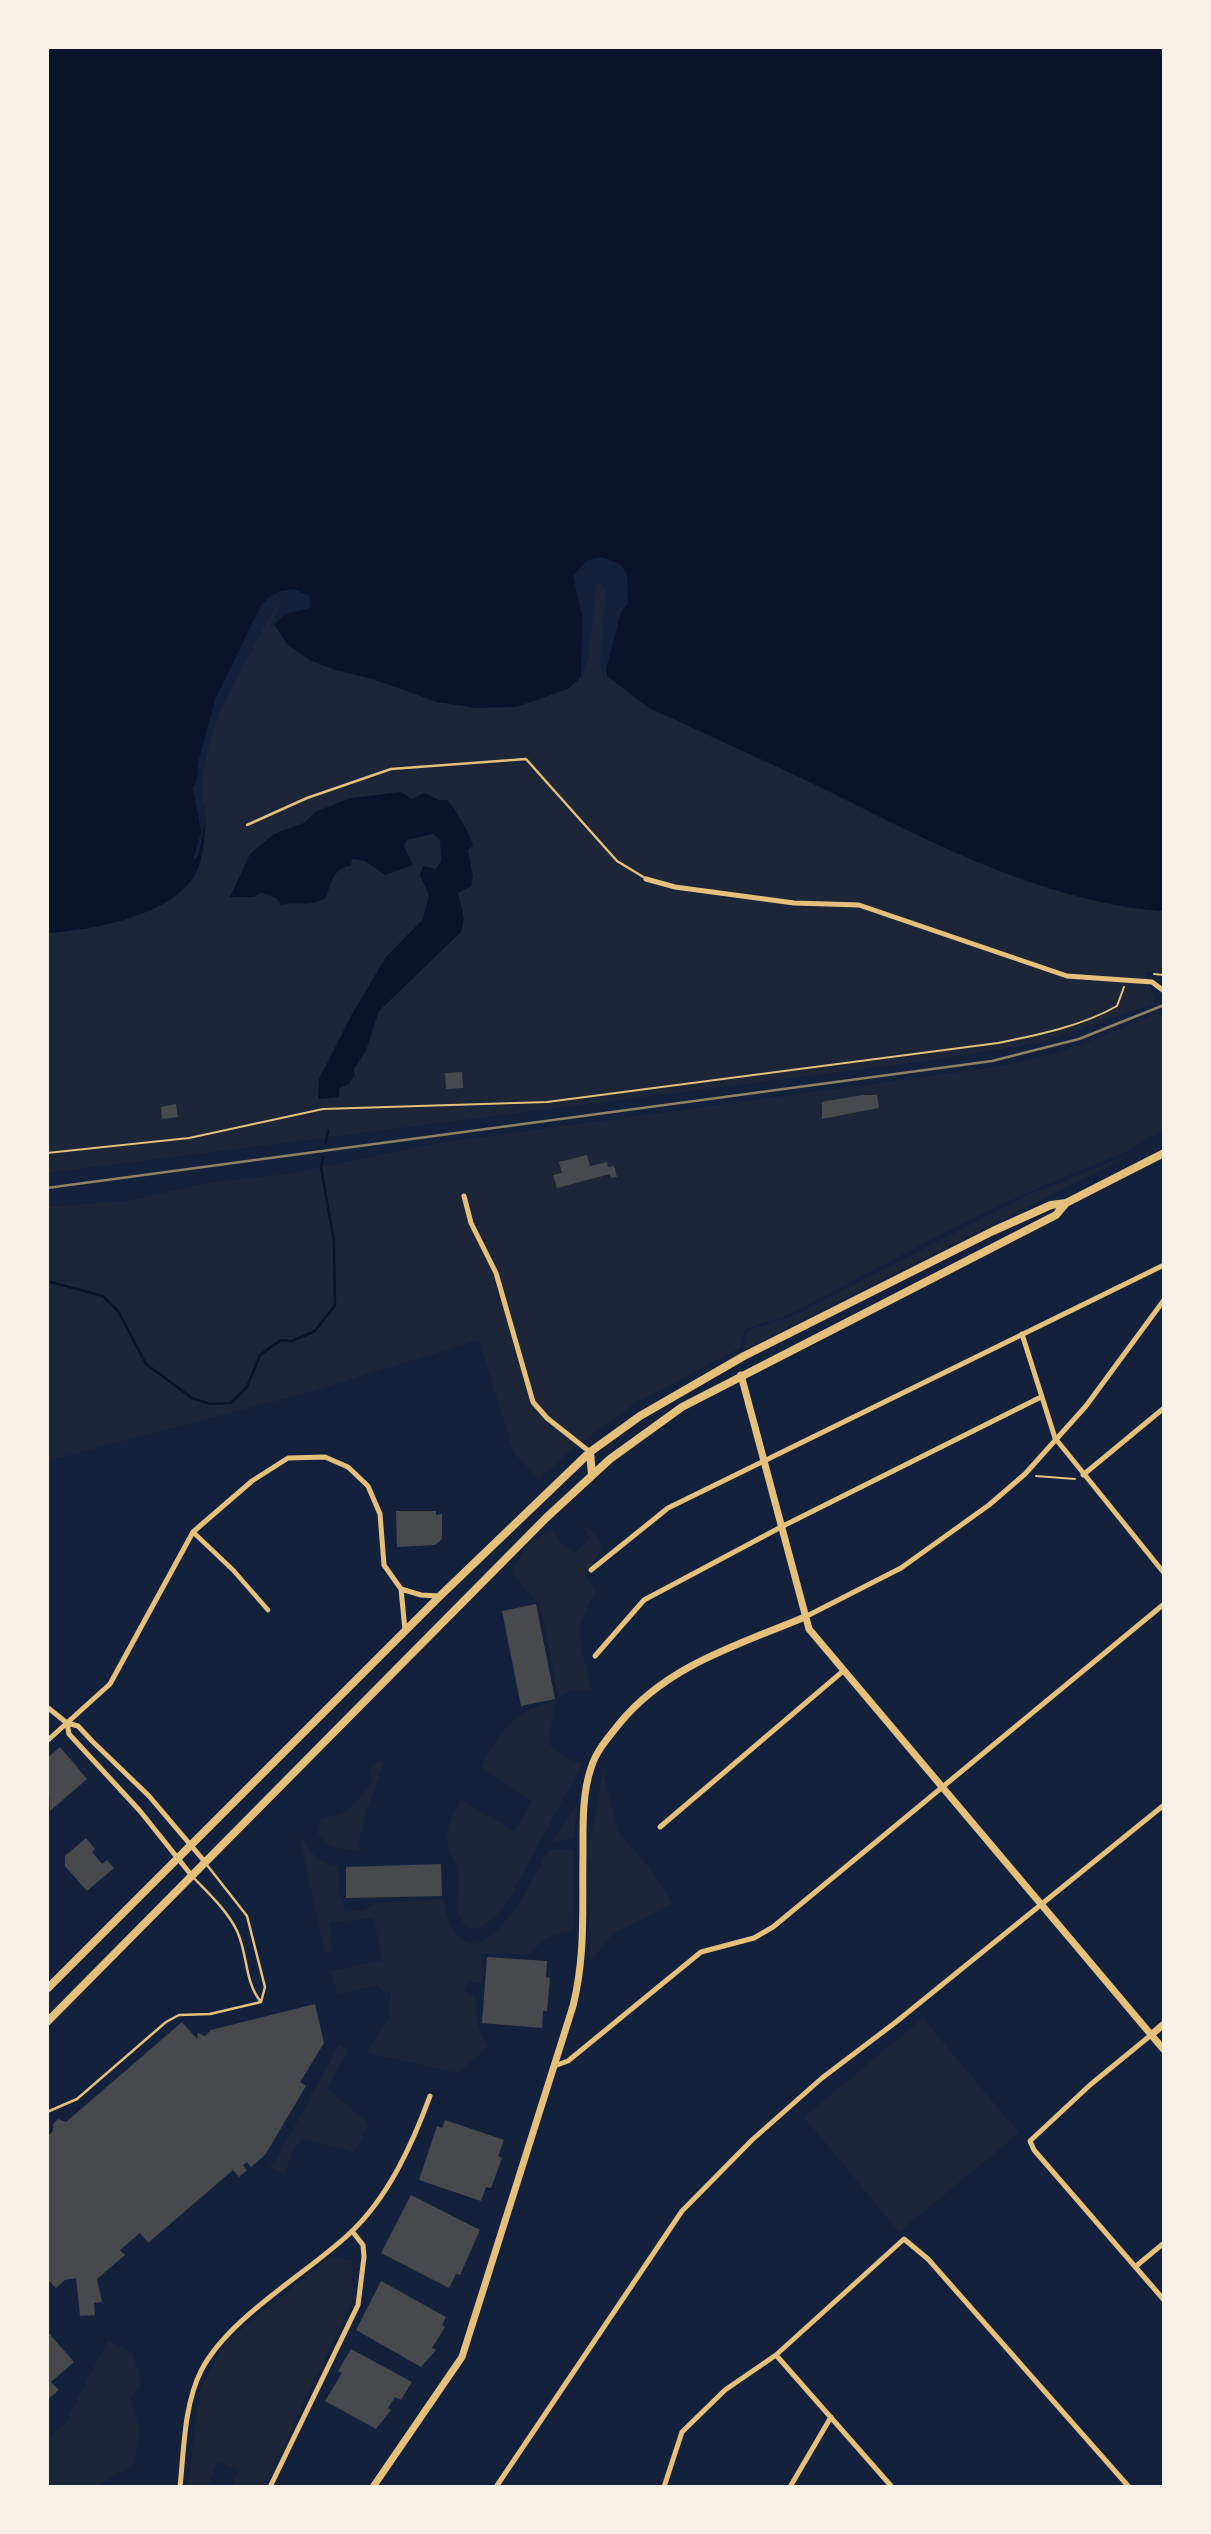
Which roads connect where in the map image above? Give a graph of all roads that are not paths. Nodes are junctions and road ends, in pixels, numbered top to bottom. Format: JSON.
{"nodes":[{"id":1,"x":247,"y":825,"type":"dead end"},
{"id":2,"x":646,"y":879,"type":"joint"},
{"id":3,"x":1163,"y":987,"type":"edge"},
{"id":4,"x":1164,"y":1153,"type":"edge"},
{"id":5,"x":464,"y":1196,"type":"dead end"},
{"id":6,"x":1066,"y":1203,"type":"junction"},
{"id":7,"x":1164,"y":1265,"type":"edge"},
{"id":8,"x":1164,"y":1300,"type":"edge"},
{"id":9,"x":1022,"y":1334,"type":"junction"},
{"id":10,"x":741,"y":1376,"type":"junction"},
{"id":11,"x":1041,"y":1397,"type":"junction"},
{"id":12,"x":1164,"y":1408,"type":"edge"},
{"id":13,"x":1055,"y":1438,"type":"junction"},
{"id":14,"x":590,"y":1452,"type":"junction"},
{"id":15,"x":766,"y":1462,"type":"junction"},
{"id":16,"x":592,"y":1475,"type":"junction"},
{"id":17,"x":1083,"y":1475,"type":"junction"},
{"id":18,"x":783,"y":1526,"type":"junction"},
{"id":19,"x":193,"y":1532,"type":"junction"},
{"id":20,"x":591,"y":1570,"type":"dead end"},
{"id":21,"x":1164,"y":1573,"type":"edge"},
{"id":22,"x":401,"y":1589,"type":"junction"},
{"id":23,"x":440,"y":1596,"type":"junction"},
{"id":24,"x":1164,"y":1604,"type":"edge"},
{"id":25,"x":268,"y":1610,"type":"dead end"},
{"id":26,"x":805,"y":1617,"type":"junction"},
{"id":27,"x":405,"y":1630,"type":"junction"},
{"id":28,"x":595,"y":1656,"type":"dead end"},
{"id":29,"x":842,"y":1672,"type":"junction"},
{"id":30,"x":47,"y":1707,"type":"edge"},
{"id":31,"x":67,"y":1723,"type":"junction"},
{"id":32,"x":47,"y":1741,"type":"edge"},
{"id":33,"x":940,"y":1789,"type":"junction"},
{"id":34,"x":1164,"y":1805,"type":"edge"},
{"id":35,"x":660,"y":1827,"type":"dead end"},
{"id":36,"x":191,"y":1846,"type":"junction"},
{"id":37,"x":178,"y":1858,"type":"junction"},
{"id":38,"x":205,"y":1862,"type":"junction"},
{"id":39,"x":192,"y":1876,"type":"junction"},
{"id":40,"x":1042,"y":1904,"type":"junction"},
{"id":41,"x":47,"y":1989,"type":"edge"},
{"id":42,"x":261,"y":2002,"type":"junction"},
{"id":43,"x":47,"y":2022,"type":"edge"},
{"id":44,"x":1164,"y":2024,"type":"edge"},
{"id":45,"x":1151,"y":2035,"type":"junction"},
{"id":46,"x":1164,"y":2050,"type":"edge"},
{"id":47,"x":554,"y":2066,"type":"junction"},
{"id":48,"x":430,"y":2096,"type":"dead end"},
{"id":49,"x":47,"y":2112,"type":"edge"},
{"id":50,"x":352,"y":2231,"type":"junction"},
{"id":51,"x":1164,"y":2243,"type":"edge"},
{"id":52,"x":1135,"y":2267,"type":"junction"},
{"id":53,"x":1164,"y":2300,"type":"edge"},
{"id":54,"x":776,"y":2355,"type":"junction"},
{"id":55,"x":831,"y":2417,"type":"junction"},
{"id":56,"x":502,"y":2484,"type":"edge"},
{"id":57,"x":180,"y":2487,"type":"edge"},
{"id":58,"x":270,"y":2487,"type":"edge"},
{"id":59,"x":373,"y":2487,"type":"edge"},
{"id":60,"x":496,"y":2487,"type":"edge"},
{"id":61,"x":664,"y":2487,"type":"edge"},
{"id":62,"x":790,"y":2487,"type":"edge"},
{"id":63,"x":892,"y":2487,"type":"edge"},
{"id":64,"x":1129,"y":2487,"type":"edge"}],
"edges":[{"from":1,"to":2,"type":"lane"},
{"from":2,"to":3,"type":"street"},
{"from":4,"to":6,"type":"main road"},
{"from":5,"to":14,"type":"street"},
{"from":6,"to":10,"type":"main road"},
{"from":6,"to":14,"type":"main road"},
{"from":7,"to":9,"type":"street"},
{"from":8,"to":13,"type":"street"},
{"from":9,"to":11,"type":"street"},
{"from":9,"to":15,"type":"street"},
{"from":10,"to":15,"type":"street"},
{"from":10,"to":16,"type":"main road"},
{"from":11,"to":13,"type":"street"},
{"from":11,"to":18,"type":"street"},
{"from":12,"to":17,"type":"street"},
{"from":13,"to":17,"type":"street"},
{"from":13,"to":26,"type":"street"},
{"from":14,"to":16,"type":"main road"},
{"from":14,"to":23,"type":"main road"},
{"from":15,"to":18,"type":"street"},
{"from":15,"to":20,"type":"street"},
{"from":16,"to":38,"type":"main road"},
{"from":17,"to":21,"type":"street"},
{"from":18,"to":26,"type":"street"},
{"from":18,"to":28,"type":"street"},
{"from":19,"to":22,"type":"street"},
{"from":19,"to":25,"type":"street"},
{"from":19,"to":31,"type":"street"},
{"from":22,"to":23,"type":"street"},
{"from":22,"to":27,"type":"street"},
{"from":23,"to":27,"type":"main road"},
{"from":24,"to":33,"type":"street"},
{"from":26,"to":29,"type":"street"},
{"from":26,"to":47,"type":"street"},
{"from":27,"to":36,"type":"main road"},
{"from":29,"to":33,"type":"street"},
{"from":29,"to":35,"type":"street"},
{"from":30,"to":31,"type":"street"},
{"from":31,"to":32,"type":"street"},
{"from":31,"to":36,"type":"street"},
{"from":31,"to":37,"type":"street"},
{"from":33,"to":40,"type":"street"},
{"from":33,"to":47,"type":"street"},
{"from":34,"to":40,"type":"street"},
{"from":36,"to":37,"type":"main road"},
{"from":36,"to":38,"type":"street"},
{"from":37,"to":39,"type":"street"},
{"from":37,"to":41,"type":"main road"},
{"from":38,"to":39,"type":"main road"},
{"from":38,"to":42,"type":"lane"},
{"from":39,"to":42,"type":"lane"},
{"from":39,"to":43,"type":"main road"},
{"from":40,"to":45,"type":"street"},
{"from":40,"to":56,"type":"street"},
{"from":42,"to":49,"type":"lane"},
{"from":44,"to":45,"type":"street"},
{"from":45,"to":46,"type":"street"},
{"from":45,"to":52,"type":"street"},
{"from":47,"to":59,"type":"street"},
{"from":48,"to":50,"type":"street"},
{"from":50,"to":57,"type":"street"},
{"from":50,"to":58,"type":"street"},
{"from":51,"to":52,"type":"street"},
{"from":52,"to":53,"type":"street"},
{"from":54,"to":55,"type":"street"},
{"from":54,"to":61,"type":"street"},
{"from":54,"to":64,"type":"street"},
{"from":55,"to":62,"type":"street"},
{"from":55,"to":63,"type":"street"},
{"from":56,"to":60,"type":"street"}]}
